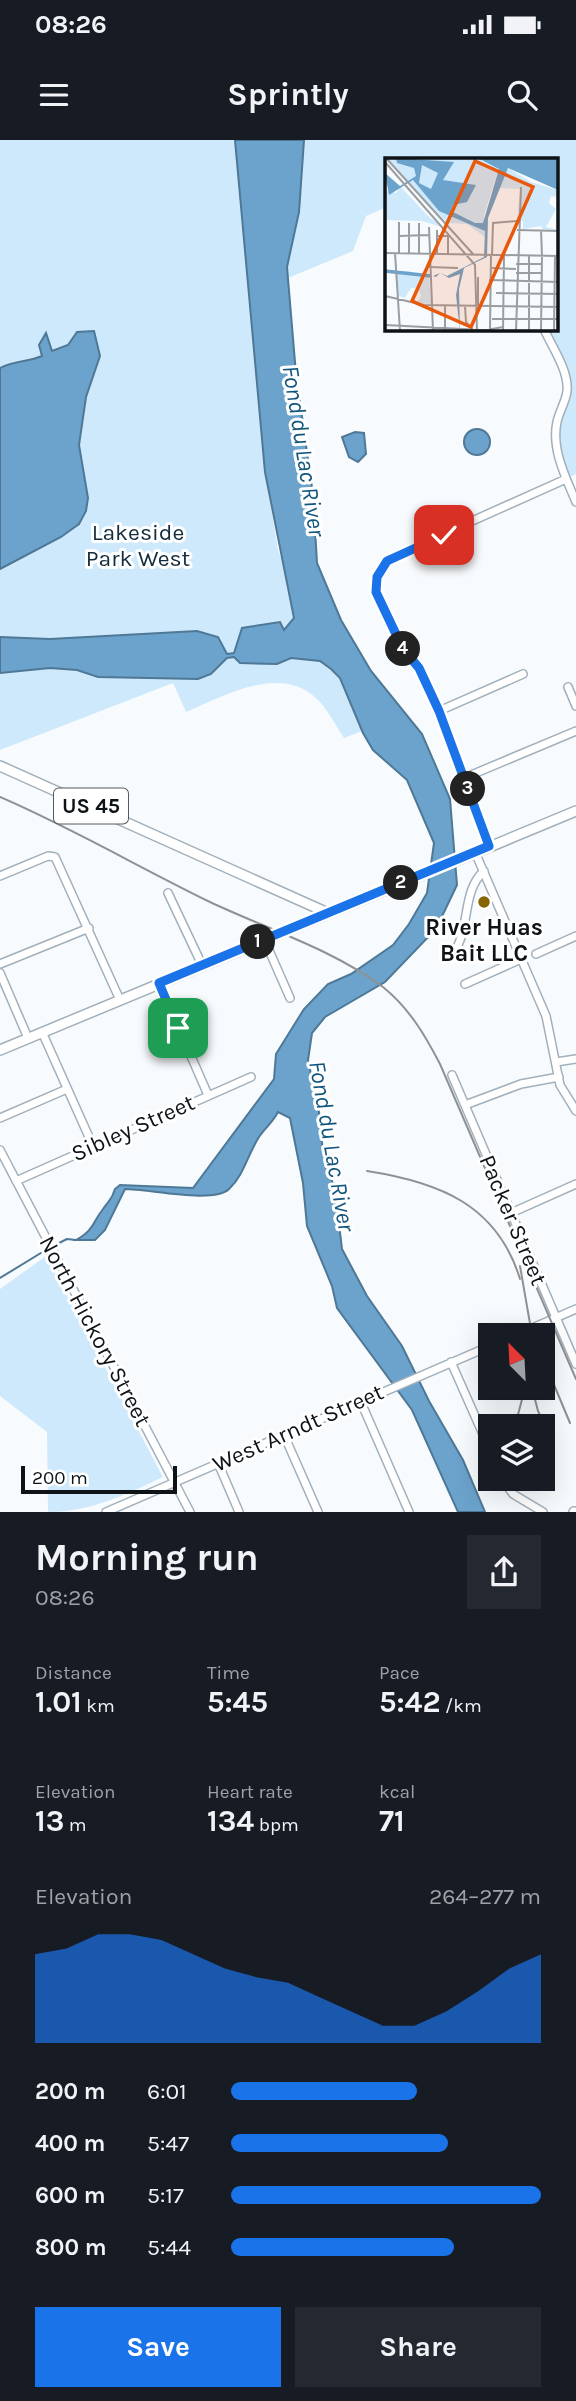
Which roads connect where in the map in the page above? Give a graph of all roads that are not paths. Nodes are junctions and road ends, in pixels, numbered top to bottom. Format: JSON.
{"nodes":[{"id":1,"x":545,"y":331,"type":"edge"},
{"id":2,"x":566,"y":479,"type":"junction"},
{"id":3,"x":576,"y":502,"type":"edge"},
{"id":4,"x":523,"y":674,"type":"dead end"},
{"id":5,"x":568,"y":687,"type":"dead end"},
{"id":6,"x":576,"y":706,"type":"edge"},
{"id":7,"x":439,"y":711,"type":"junction"},
{"id":8,"x":576,"y":730,"type":"edge"},
{"id":9,"x":0,"y":766,"type":"edge"},
{"id":10,"x":464,"y":778,"type":"junction"},
{"id":11,"x":576,"y":811,"type":"edge"},
{"id":12,"x":489,"y":846,"type":"junction"},
{"id":13,"x":475,"y":852,"type":"junction"},
{"id":14,"x":484,"y":872,"type":"junction"},
{"id":15,"x":0,"y":876,"type":"edge"},
{"id":16,"x":169,"y":893,"type":"dead end"},
{"id":17,"x":328,"y":913,"type":"junction"},
{"id":18,"x":89,"y":928,"type":"junction"},
{"id":19,"x":576,"y":936,"type":"edge"},
{"id":20,"x":264,"y":939,"type":"junction"},
{"id":21,"x":536,"y":954,"type":"dead end"},
{"id":22,"x":450,"y":957,"type":"dead end"},
{"id":23,"x":522,"y":959,"type":"junction"},
{"id":24,"x":0,"y":964,"type":"edge"},
{"id":25,"x":202,"y":965,"type":"junction"},
{"id":26,"x":0,"y":973,"type":"edge"},
{"id":27,"x":159,"y":983,"type":"junction"},
{"id":28,"x":465,"y":984,"type":"dead end"},
{"id":29,"x":290,"y":998,"type":"dead end"},
{"id":30,"x":120,"y":1000,"type":"junction"},
{"id":31,"x":42,"y":1032,"type":"junction"},
{"id":32,"x":28,"y":1038,"type":"junction"},
{"id":33,"x":0,"y":1050,"type":"edge"},
{"id":34,"x":576,"y":1059,"type":"edge"},
{"id":35,"x":556,"y":1062,"type":"junction"},
{"id":36,"x":452,"y":1075,"type":"dead end"},
{"id":37,"x":251,"y":1077,"type":"dead end"},
{"id":38,"x":559,"y":1077,"type":"junction"},
{"id":39,"x":67,"y":1089,"type":"junction"},
{"id":40,"x":208,"y":1095,"type":"junction"},
{"id":41,"x":465,"y":1105,"type":"junction"},
{"id":42,"x":576,"y":1111,"type":"edge"},
{"id":43,"x":0,"y":1118,"type":"edge"},
{"id":44,"x":93,"y":1146,"type":"junction"},
{"id":45,"x":0,"y":1150,"type":"edge"},
{"id":46,"x":16,"y":1181,"type":"junction"},
{"id":47,"x":576,"y":1184,"type":"edge"},
{"id":48,"x":510,"y":1213,"type":"junction"},
{"id":49,"x":576,"y":1309,"type":"edge"},
{"id":50,"x":556,"y":1318,"type":"junction"},
{"id":51,"x":544,"y":1323,"type":"edge"},
{"id":52,"x":478,"y":1351,"type":"edge"},
{"id":53,"x":451,"y":1362,"type":"junction"},
{"id":54,"x":576,"y":1364,"type":"edge"},
{"id":55,"x":360,"y":1400,"type":"junction"},
{"id":56,"x":478,"y":1423,"type":"edge"},
{"id":57,"x":284,"y":1435,"type":"junction"},
{"id":58,"x":218,"y":1463,"type":"junction"},
{"id":59,"x":174,"y":1482,"type":"junction"},
{"id":60,"x":511,"y":1491,"type":"edge"},
{"id":61,"x":106,"y":1512,"type":"edge"},
{"id":62,"x":190,"y":1512,"type":"edge"},
{"id":63,"x":239,"y":1512,"type":"edge"},
{"id":64,"x":318,"y":1512,"type":"edge"},
{"id":65,"x":409,"y":1512,"type":"edge"},
{"id":66,"x":543,"y":1512,"type":"edge"}],
"edges":[{"from":1,"to":2,"type":"street"},
{"from":2,"to":3,"type":"street"},
{"from":2,"to":7,"type":"street"},
{"from":4,"to":7,"type":"street"},
{"from":5,"to":6,"type":"street"},
{"from":7,"to":10,"type":"street"},
{"from":8,"to":10,"type":"street"},
{"from":9,"to":17,"type":"main road","number":"US 45"},
{"from":10,"to":12,"type":"street"},
{"from":11,"to":12,"type":"main road"},
{"from":12,"to":13,"type":"main road"},
{"from":13,"to":14,"type":"street"},
{"from":13,"to":17,"type":"main road"},
{"from":14,"to":22,"type":"street"},
{"from":14,"to":23,"type":"street"},
{"from":15,"to":18,"type":"street"},
{"from":16,"to":25,"type":"street"},
{"from":17,"to":20,"type":"main road"},
{"from":18,"to":24,"type":"street"},
{"from":18,"to":30,"type":"street"},
{"from":19,"to":21,"type":"street"},
{"from":20,"to":25,"type":"main road"},
{"from":20,"to":29,"type":"street"},
{"from":23,"to":28,"type":"street"},
{"from":23,"to":35,"type":"street"},
{"from":25,"to":27,"type":"main road"},
{"from":26,"to":32,"type":"street"},
{"from":27,"to":30,"type":"main road"},
{"from":27,"to":40,"type":"street"},
{"from":30,"to":31,"type":"main road"},
{"from":31,"to":32,"type":"main road"},
{"from":31,"to":39,"type":"street"},
{"from":32,"to":33,"type":"main road"},
{"from":34,"to":35,"type":"street"},
{"from":35,"to":38,"type":"street"},
{"from":36,"to":41,"type":"street","name":"Packer Street"},
{"from":37,"to":40,"type":"street","name":"Sibley Street"},
{"from":38,"to":41,"type":"street"},
{"from":38,"to":42,"type":"street"},
{"from":39,"to":43,"type":"street"},
{"from":39,"to":44,"type":"street"},
{"from":40,"to":44,"type":"street","name":"Sibley Street"},
{"from":41,"to":48,"type":"street","name":"Packer Street"},
{"from":44,"to":46,"type":"street","name":"Sibley Street"},
{"from":45,"to":46,"type":"street","name":"North Hickory Street"},
{"from":46,"to":59,"type":"street","name":"North Hickory Street"},
{"from":47,"to":48,"type":"street"},
{"from":48,"to":50,"type":"street","name":"Packer Street"},
{"from":49,"to":50,"type":"street"},
{"from":50,"to":51,"type":"street"},
{"from":50,"to":54,"type":"street","name":"Packer Street"},
{"from":52,"to":53,"type":"street","name":"West Arndt Street"},
{"from":53,"to":55,"type":"street","name":"West Arndt Street"},
{"from":53,"to":56,"type":"street"},
{"from":55,"to":57,"type":"street","name":"West Arndt Street"},
{"from":55,"to":65,"type":"street"},
{"from":57,"to":58,"type":"street","name":"West Arndt Street"},
{"from":57,"to":64,"type":"street"},
{"from":58,"to":59,"type":"street","name":"West Arndt Street"},
{"from":58,"to":63,"type":"street"},
{"from":59,"to":61,"type":"street","name":"West Arndt Street"},
{"from":59,"to":62,"type":"street","name":"North Hickory Street"},
{"from":60,"to":66,"type":"street"}]}
